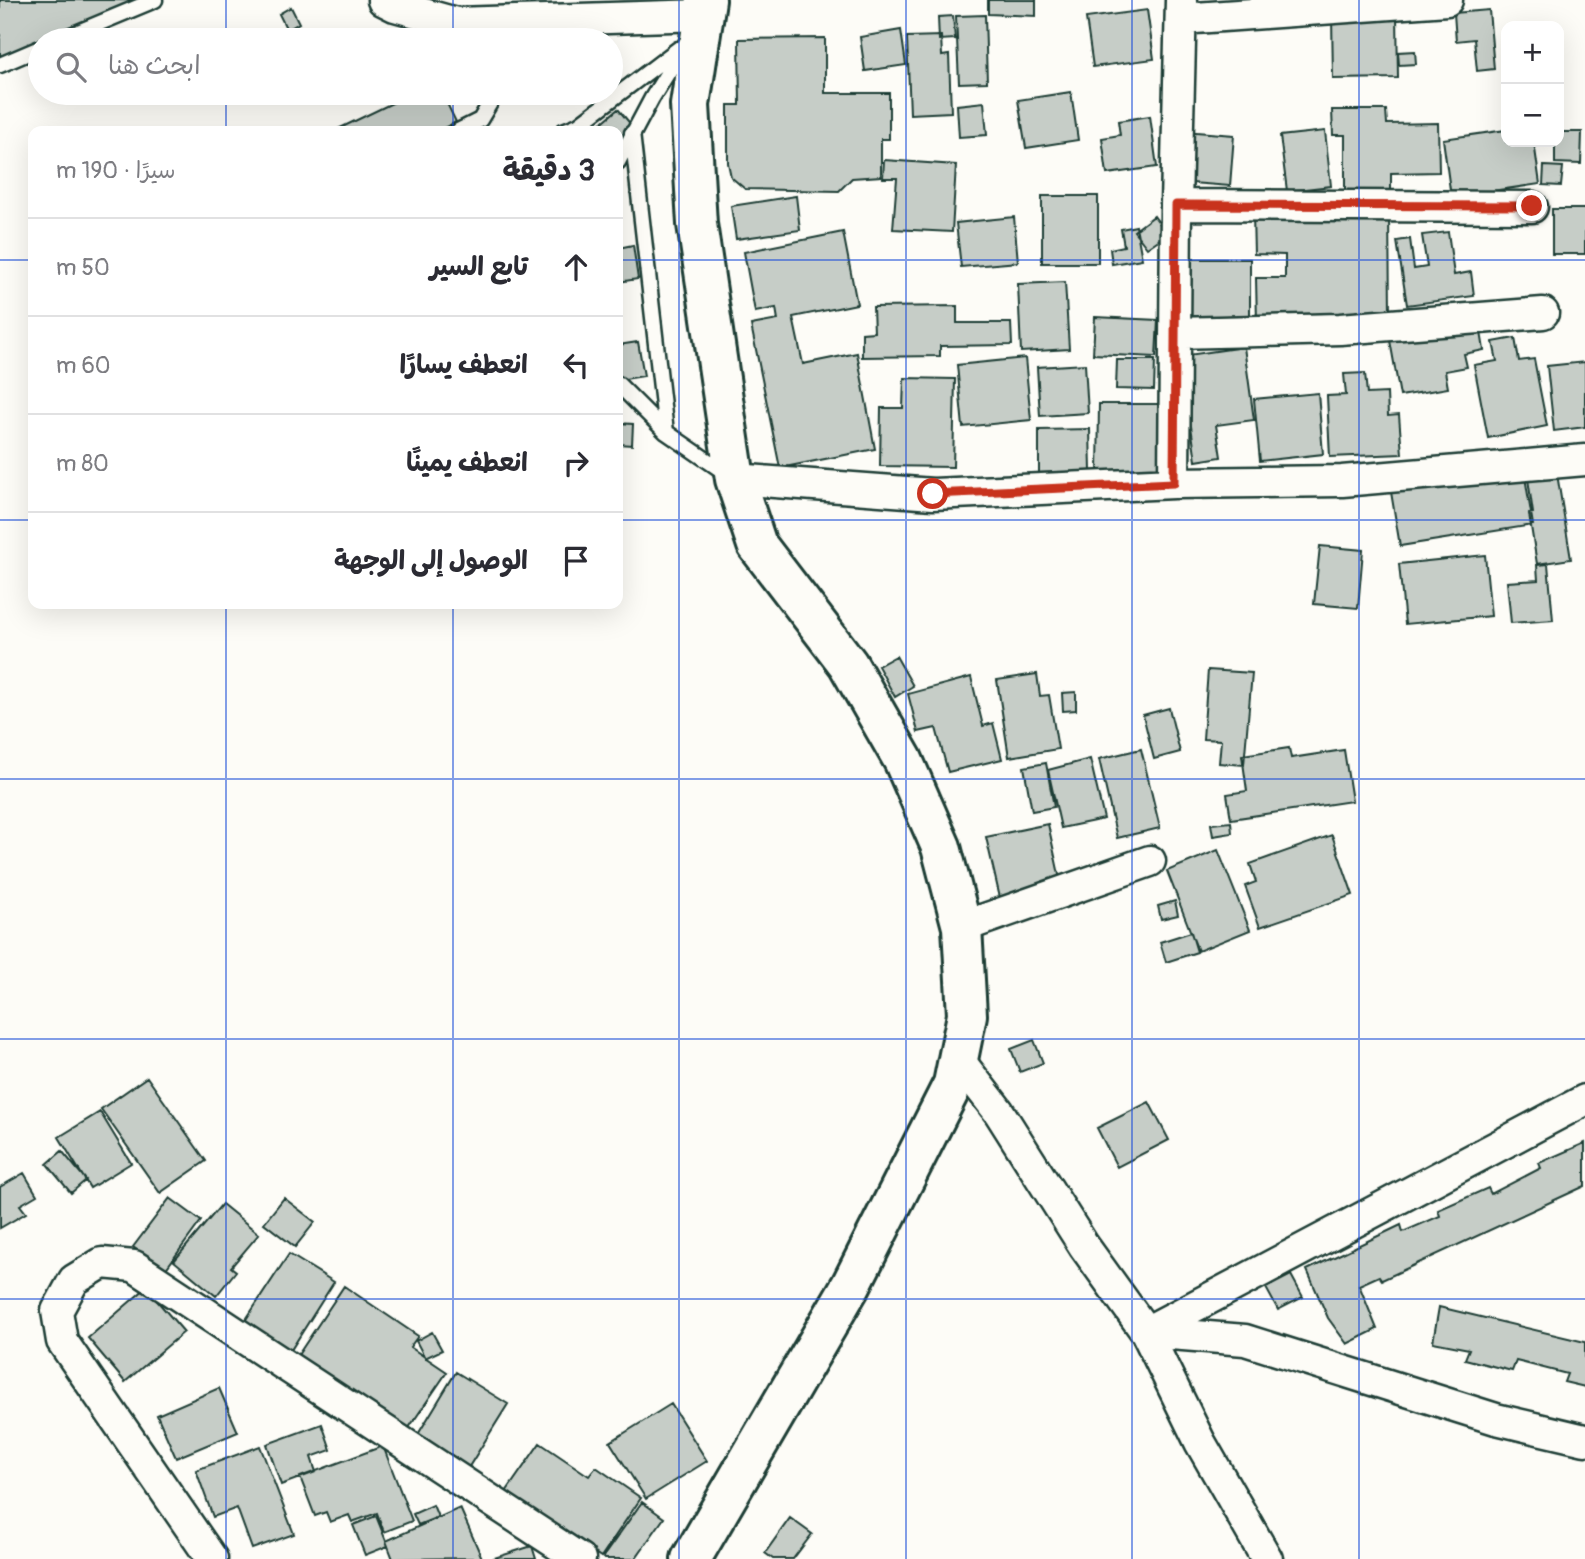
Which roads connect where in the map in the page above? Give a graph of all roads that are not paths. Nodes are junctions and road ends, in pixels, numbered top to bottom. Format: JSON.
{"nodes":[{"id":1,"x":155,"y":0,"type":"edge"},
{"id":2,"x":383,"y":0,"type":"edge"},
{"id":3,"x":1447,"y":0,"type":"edge"},
{"id":4,"x":1181,"y":10,"type":"edge"},
{"id":5,"x":699,"y":19,"type":"edge"},
{"id":6,"x":88,"y":28,"type":"edge"},
{"id":7,"x":490,"y":28,"type":"edge"},
{"id":8,"x":557,"y":28,"type":"edge"},
{"id":9,"x":28,"y":53,"type":"edge"},
{"id":10,"x":0,"y":65,"type":"edge"},
{"id":11,"x":623,"y":86,"type":"edge"},
{"id":12,"x":489,"y":105,"type":"edge"},
{"id":13,"x":601,"y":105,"type":"edge"},
{"id":14,"x":468,"y":126,"type":"edge"},
{"id":15,"x":576,"y":126,"type":"edge"},
{"id":16,"x":632,"y":133,"type":"junction"},
{"id":17,"x":623,"y":152,"type":"edge"},
{"id":18,"x":1176,"y":205,"type":"junction"},
{"id":19,"x":1532,"y":206,"type":"dead end"},
{"id":20,"x":1543,"y":313,"type":"dead end"},
{"id":21,"x":1175,"y":333,"type":"junction"},
{"id":22,"x":623,"y":389,"type":"edge"},
{"id":23,"x":666,"y":432,"type":"junction"},
{"id":24,"x":1585,"y":460,"type":"edge"},
{"id":25,"x":735,"y":480,"type":"junction"},
{"id":26,"x":1174,"y":483,"type":"junction"},
{"id":27,"x":1150,"y":861,"type":"dead end"},
{"id":28,"x":962,"y":927,"type":"junction"},
{"id":29,"x":958,"y":1059,"type":"junction"},
{"id":30,"x":1585,"y":1100,"type":"edge"},
{"id":31,"x":1146,"y":1332,"type":"junction"},
{"id":32,"x":1585,"y":1440,"type":"edge"},
{"id":33,"x":212,"y":1559,"type":"edge"},
{"id":34,"x":580,"y":1559,"type":"edge"},
{"id":35,"x":691,"y":1559,"type":"edge"},
{"id":36,"x":1267,"y":1559,"type":"edge"}],
"edges":[{"from":1,"to":6,"type":"lane"},
{"from":2,"to":7,"type":"street"},
{"from":3,"to":4,"type":"street"},
{"from":4,"to":18,"type":"street"},
{"from":5,"to":8,"type":"street"},
{"from":5,"to":11,"type":"lane"},
{"from":5,"to":16,"type":"lane"},
{"from":5,"to":25,"type":"main road"},
{"from":9,"to":10,"type":"lane"},
{"from":12,"to":14,"type":"lane"},
{"from":13,"to":15,"type":"lane"},
{"from":16,"to":17,"type":"lane"},
{"from":16,"to":23,"type":"lane"},
{"from":18,"to":19,"type":"street"},
{"from":18,"to":21,"type":"street"},
{"from":20,"to":21,"type":"street"},
{"from":21,"to":26,"type":"street"},
{"from":22,"to":23,"type":"lane"},
{"from":23,"to":25,"type":"lane"},
{"from":24,"to":26,"type":"street"},
{"from":25,"to":26,"type":"street"},
{"from":25,"to":28,"type":"main road"},
{"from":27,"to":28,"type":"street"},
{"from":28,"to":29,"type":"main road"},
{"from":29,"to":31,"type":"street"},
{"from":29,"to":35,"type":"main road"},
{"from":30,"to":31,"type":"street"},
{"from":31,"to":32,"type":"street"},
{"from":31,"to":36,"type":"street"},
{"from":33,"to":34,"type":"street"}]}
